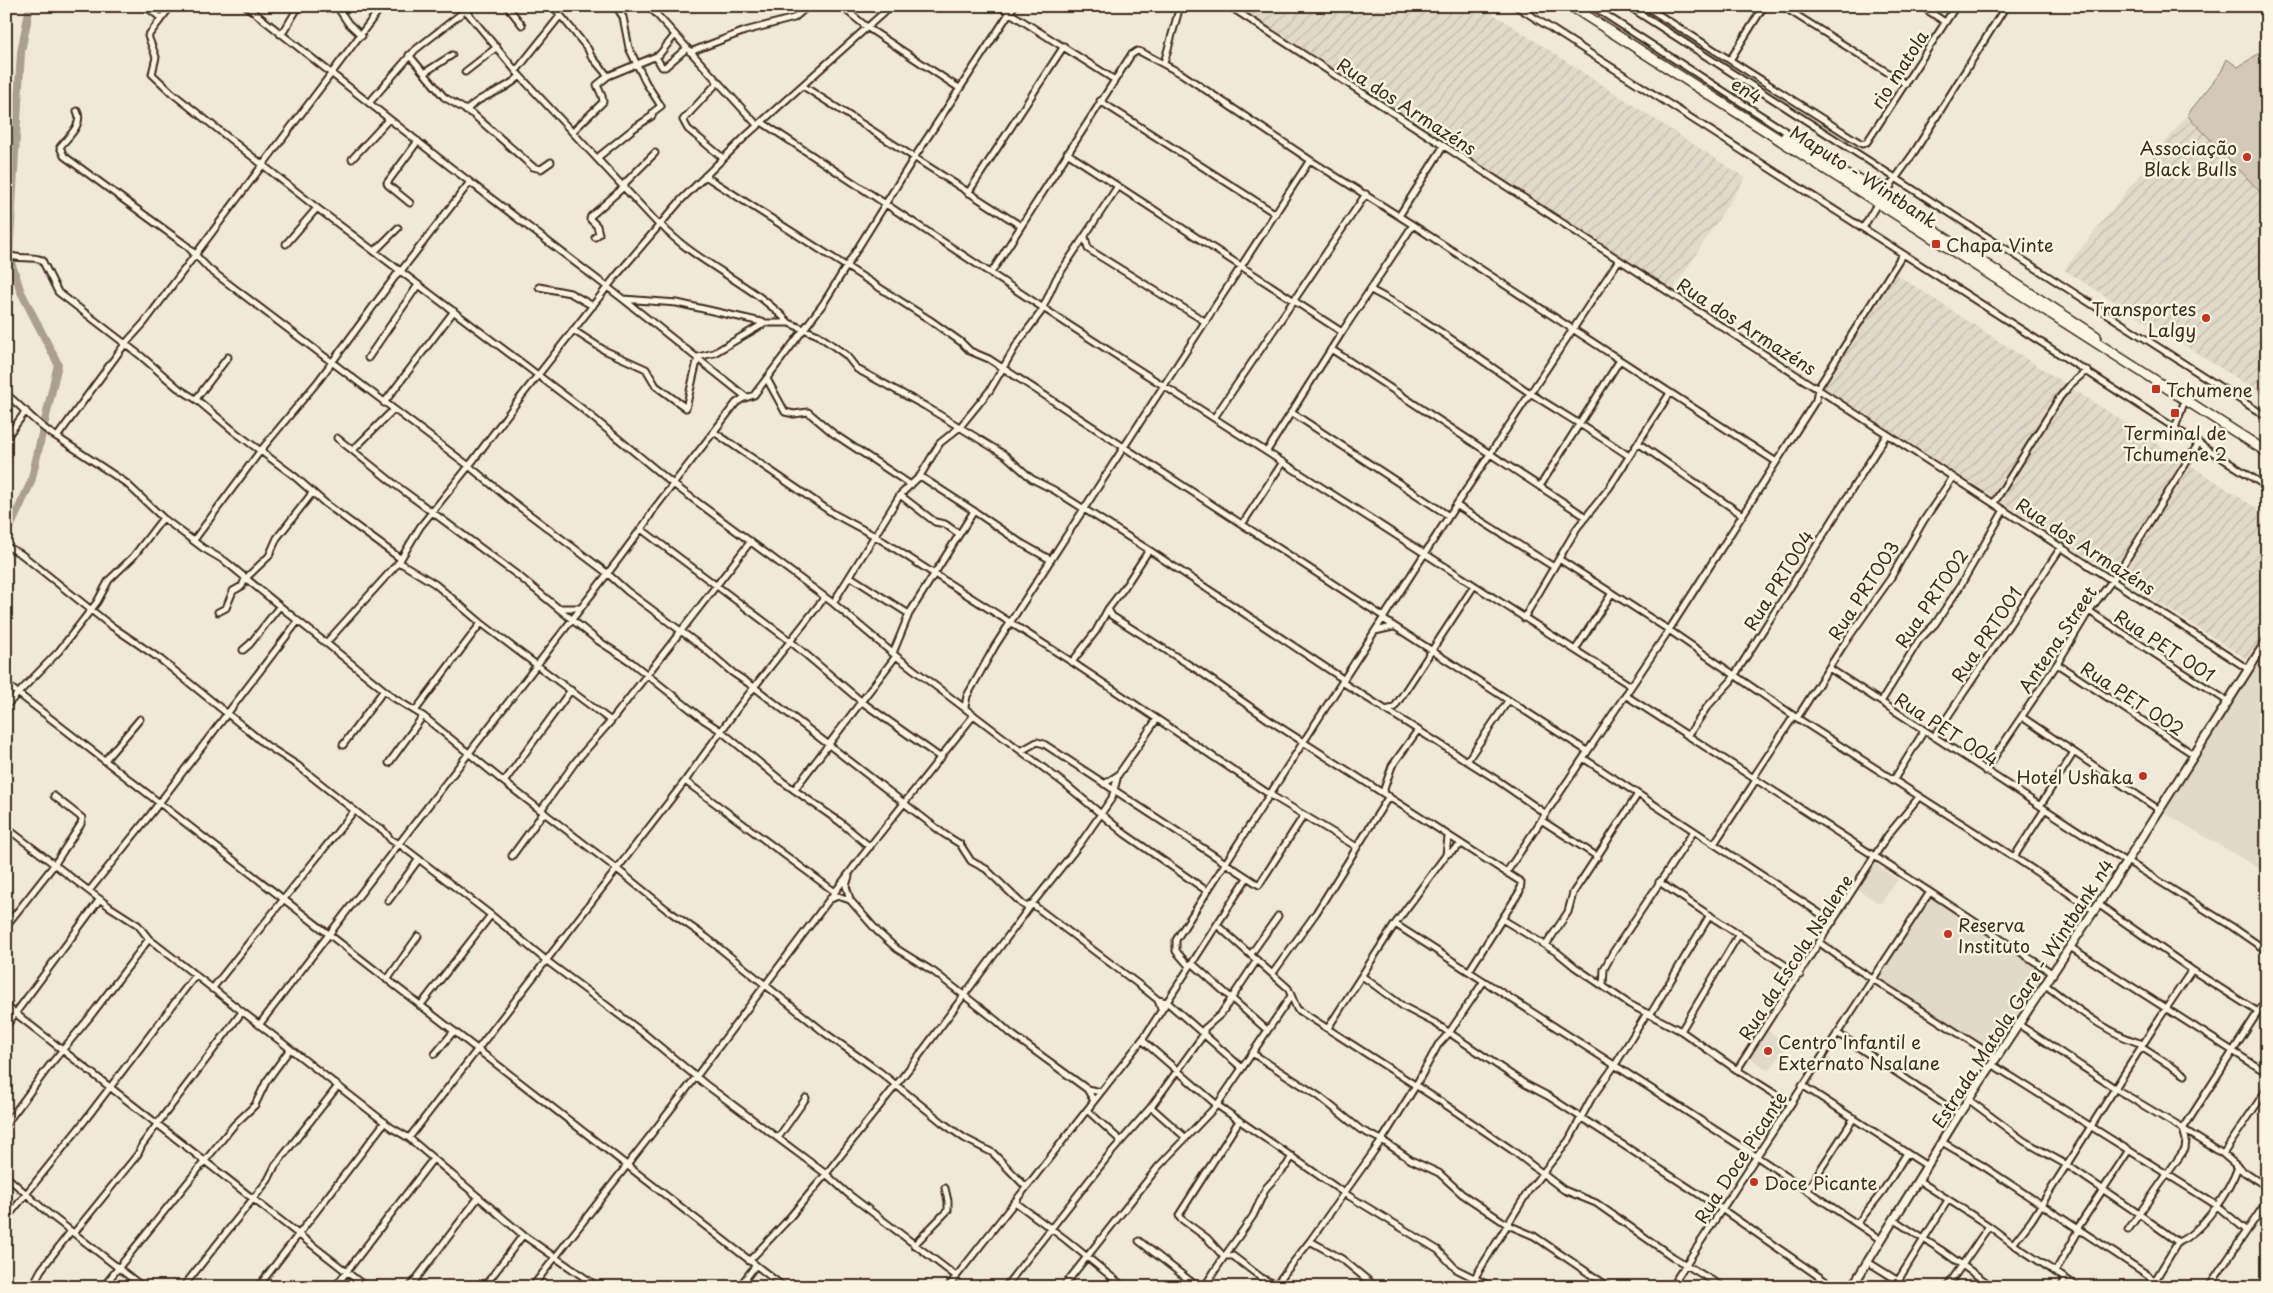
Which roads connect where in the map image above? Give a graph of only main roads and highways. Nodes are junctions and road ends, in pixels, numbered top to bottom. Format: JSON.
{"nodes":[{"id":1,"x":1571,"y":6,"type":"edge"},
{"id":2,"x":1580,"y":6,"type":"edge"},
{"id":3,"x":1880,"y":200,"type":"junction"},
{"id":4,"x":2267,"y":446,"type":"edge"},
{"id":5,"x":2267,"y":452,"type":"edge"}],
"edges":[{"from":1,"to":3,"type":"highway","name":"Maputo - Wintbank"},
{"from":2,"to":3,"type":"highway","name":"Maputo - Wintbank"},
{"from":3,"to":4,"type":"highway","name":"Maputo - Wintbank"},
{"from":3,"to":5,"type":"highway","name":"Maputo - Wintbank"}]}
